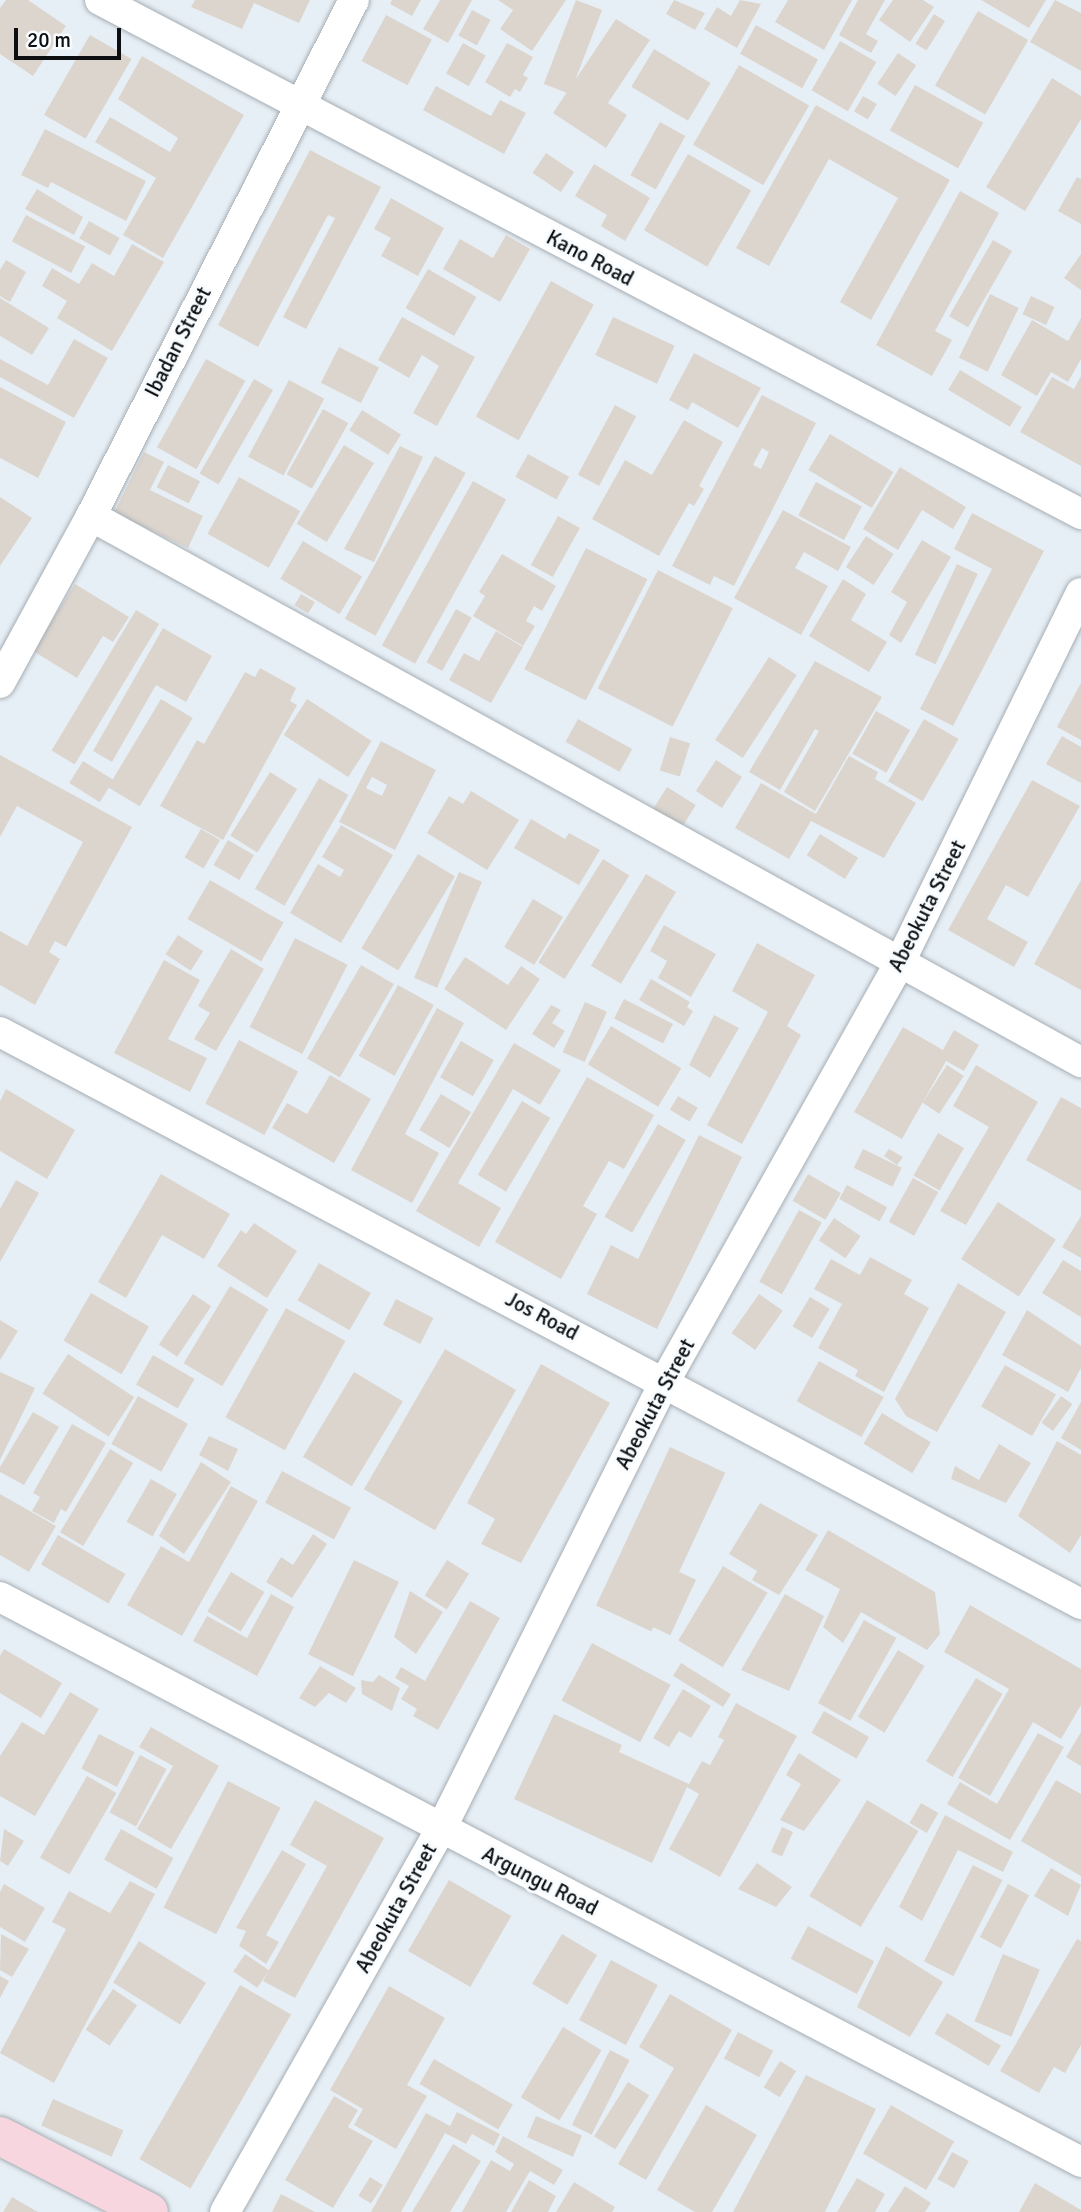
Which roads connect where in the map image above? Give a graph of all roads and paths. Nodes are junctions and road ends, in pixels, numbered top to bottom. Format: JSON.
{"nodes":[{"id":1,"x":100,"y":0,"type":"edge"},
{"id":2,"x":354,"y":0,"type":"edge"},
{"id":3,"x":300,"y":106,"type":"junction"},
{"id":4,"x":1081,"y":514,"type":"edge"},
{"id":5,"x":91,"y":516,"type":"junction"},
{"id":6,"x":1081,"y":593,"type":"edge"},
{"id":7,"x":0,"y":683,"type":"edge"},
{"id":8,"x":898,"y":964,"type":"junction"},
{"id":9,"x":0,"y":1032,"type":"edge"},
{"id":10,"x":1081,"y":1062,"type":"edge"},
{"id":11,"x":665,"y":1381,"type":"junction"},
{"id":12,"x":0,"y":1597,"type":"edge"},
{"id":13,"x":1081,"y":1604,"type":"edge"},
{"id":14,"x":440,"y":1829,"type":"junction"},
{"id":15,"x":0,"y":2136,"type":"edge"},
{"id":16,"x":1081,"y":2162,"type":"edge"},
{"id":17,"x":149,"y":2212,"type":"edge"},
{"id":18,"x":225,"y":2212,"type":"edge"}],
"edges":[{"from":1,"to":3,"type":"street","name":"Kano Road"},
{"from":2,"to":3,"type":"street","name":"Ibadan Street"},
{"from":3,"to":4,"type":"street","name":"Kano Road"},
{"from":3,"to":5,"type":"street","name":"Ibadan Street"},
{"from":5,"to":7,"type":"street","name":"Ibadan Street"},
{"from":5,"to":8,"type":"street"},
{"from":6,"to":8,"type":"street","name":"Abeokuta Street"},
{"from":8,"to":10,"type":"street"},
{"from":8,"to":11,"type":"street","name":"Abeokuta Street"},
{"from":9,"to":11,"type":"street","name":"Jos Road"},
{"from":11,"to":13,"type":"street","name":"Jos Road"},
{"from":11,"to":14,"type":"street","name":"Abeokuta Street"},
{"from":12,"to":14,"type":"street","name":"Argungu Road"},
{"from":14,"to":16,"type":"street","name":"Argungu Road"},
{"from":14,"to":18,"type":"street","name":"Abeokuta Street"},
{"from":15,"to":17,"type":"street"}]}
